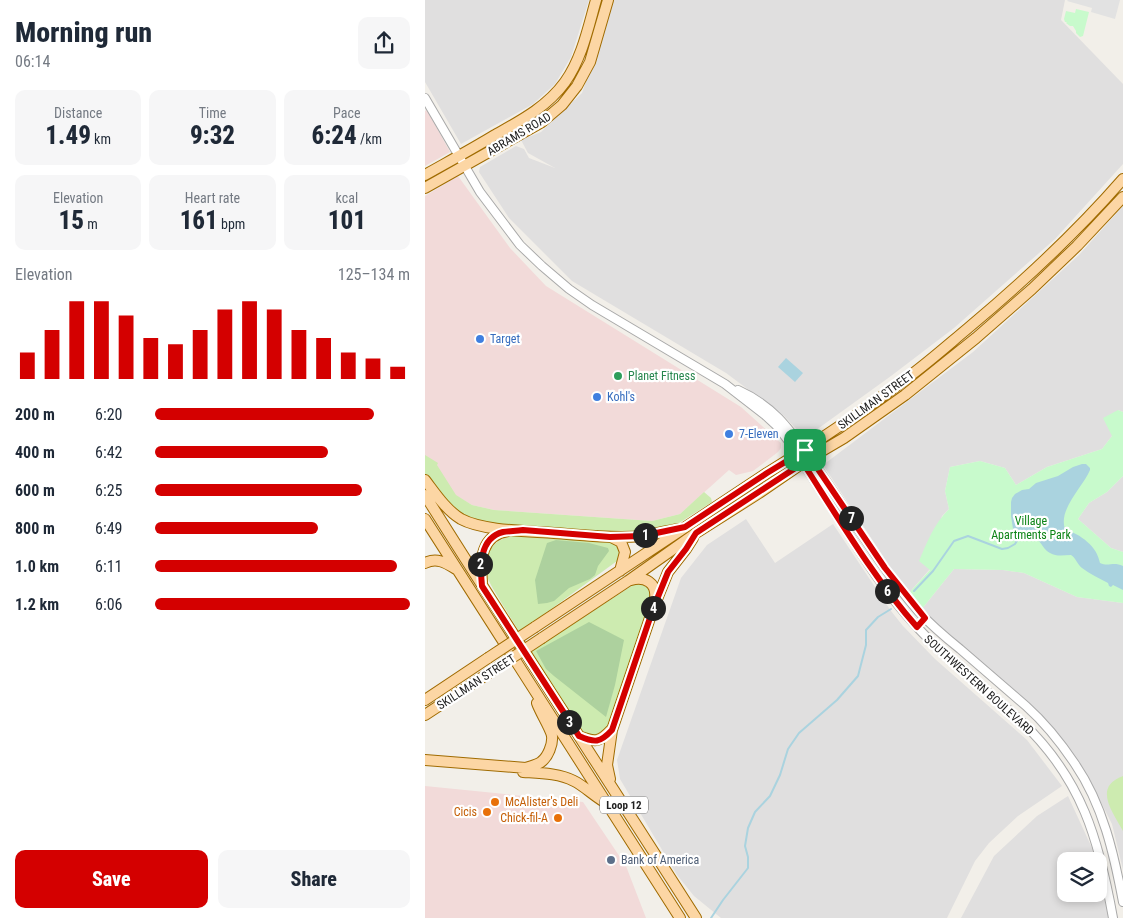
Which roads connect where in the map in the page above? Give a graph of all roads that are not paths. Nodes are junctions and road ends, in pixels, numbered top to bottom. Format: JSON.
{"nodes":[{"id":1,"x":596,"y":0,"type":"edge"},
{"id":2,"x":608,"y":0,"type":"edge"},
{"id":3,"x":569,"y":75,"type":"junction"},
{"id":4,"x":580,"y":82,"type":"junction"},
{"id":5,"x":425,"y":98,"type":"edge"},
{"id":6,"x":461,"y":161,"type":"junction"},
{"id":7,"x":425,"y":176,"type":"edge"},
{"id":8,"x":1123,"y":179,"type":"edge"},
{"id":9,"x":425,"y":188,"type":"edge"},
{"id":10,"x":1123,"y":197,"type":"edge"},
{"id":11,"x":804,"y":456,"type":"junction"},
{"id":12,"x":425,"y":480,"type":"edge"},
{"id":13,"x":425,"y":495,"type":"edge"},
{"id":14,"x":721,"y":503,"type":"junction"},
{"id":15,"x":729,"y":512,"type":"junction"},
{"id":16,"x":425,"y":519,"type":"edge"},
{"id":17,"x":685,"y":527,"type":"junction"},
{"id":18,"x":523,"y":530,"type":"junction"},
{"id":19,"x":696,"y":533,"type":"junction"},
{"id":20,"x":610,"y":537,"type":"junction"},
{"id":21,"x":873,"y":551,"type":"junction"},
{"id":22,"x":864,"y":557,"type":"junction"},
{"id":23,"x":425,"y":563,"type":"edge"},
{"id":24,"x":457,"y":569,"type":"junction"},
{"id":25,"x":620,"y":571,"type":"junction"},
{"id":26,"x":628,"y":581,"type":"junction"},
{"id":27,"x":482,"y":586,"type":"junction"},
{"id":28,"x":653,"y":609,"type":"junction"},
{"id":29,"x":925,"y":618,"type":"junction"},
{"id":30,"x":917,"y":627,"type":"junction"},
{"id":31,"x":532,"y":687,"type":"junction"},
{"id":32,"x":425,"y":700,"type":"edge"},
{"id":33,"x":425,"y":715,"type":"edge"},
{"id":34,"x":612,"y":730,"type":"junction"},
{"id":35,"x":579,"y":736,"type":"junction"},
{"id":36,"x":425,"y":762,"type":"edge"},
{"id":37,"x":612,"y":785,"type":"junction"},
{"id":38,"x":608,"y":805,"type":"junction"},
{"id":39,"x":659,"y":884,"type":"junction"},
{"id":40,"x":1123,"y":902,"type":"edge"},
{"id":41,"x":689,"y":908,"type":"junction"},
{"id":42,"x":680,"y":918,"type":"edge"},
{"id":43,"x":696,"y":918,"type":"edge"},
{"id":44,"x":1113,"y":918,"type":"edge"}],
"edges":[{"from":1,"to":3,"type":"main road","name":"ABRAMS ROAD"},
{"from":2,"to":4,"type":"main road","name":"ABRAMS ROAD"},
{"from":3,"to":4,"type":"main road"},
{"from":3,"to":6,"type":"main road","name":"ABRAMS ROAD"},
{"from":4,"to":6,"type":"main road","name":"ABRAMS ROAD"},
{"from":5,"to":6,"type":"street","name":"SOUTHWESTERN BOULEVARD"},
{"from":6,"to":7,"type":"main road","name":"ABRAMS ROAD"},
{"from":6,"to":9,"type":"main road","name":"ABRAMS ROAD"},
{"from":6,"to":11,"type":"street","name":"SOUTHWESTERN BOULEVARD"},
{"from":8,"to":11,"type":"main road","name":"SKILLMAN STREET"},
{"from":10,"to":11,"type":"main road","name":"SKILLMAN STREET"},
{"from":11,"to":14,"type":"main road","name":"SKILLMAN STREET"},
{"from":11,"to":15,"type":"main road","name":"SKILLMAN STREET"},
{"from":11,"to":21,"type":"street","name":"SOUTHWESTERN BOULEVARD"},
{"from":11,"to":22,"type":"street","name":"SOUTHWESTERN BOULEVARD"},
{"from":12,"to":18,"type":"main road"},
{"from":13,"to":27,"type":"main road","number":"Loop 12"},
{"from":14,"to":15,"type":"main road"},
{"from":14,"to":17,"type":"main road","name":"SKILLMAN STREET"},
{"from":15,"to":19,"type":"main road","name":"SKILLMAN STREET"},
{"from":16,"to":24,"type":"main road","number":"Loop 12"},
{"from":17,"to":20,"type":"main road"},
{"from":17,"to":25,"type":"main road","name":"SKILLMAN STREET"},
{"from":18,"to":20,"type":"main road"},
{"from":18,"to":27,"type":"main road"},
{"from":19,"to":26,"type":"main road","name":"SKILLMAN STREET"},
{"from":19,"to":28,"type":"main road"},
{"from":20,"to":25,"type":"main road"},
{"from":21,"to":22,"type":"street"},
{"from":21,"to":29,"type":"street","name":"SOUTHWESTERN BOULEVARD"},
{"from":22,"to":30,"type":"street","name":"SOUTHWESTERN BOULEVARD"},
{"from":23,"to":24,"type":"main road"},
{"from":24,"to":31,"type":"main road","number":"Loop 12"},
{"from":25,"to":32,"type":"main road","name":"SKILLMAN STREET","bridge":true},
{"from":26,"to":28,"type":"main road"},
{"from":26,"to":33,"type":"main road","name":"SKILLMAN STREET","bridge":true},
{"from":27,"to":35,"type":"main road","number":"Loop 12"},
{"from":28,"to":34,"type":"main road"},
{"from":29,"to":30,"type":"street"},
{"from":29,"to":40,"type":"street","name":"SOUTHWESTERN BOULEVARD"},
{"from":30,"to":44,"type":"street","name":"SOUTHWESTERN BOULEVARD"},
{"from":31,"to":36,"type":"main road"},
{"from":31,"to":38,"type":"main road","number":"Loop 12"},
{"from":34,"to":35,"type":"main road"},
{"from":34,"to":37,"type":"main road"},
{"from":35,"to":37,"type":"main road","number":"Loop 12"},
{"from":36,"to":38,"type":"main road"},
{"from":37,"to":41,"type":"main road","number":"Loop 12"},
{"from":38,"to":39,"type":"main road","number":"Loop 12"},
{"from":39,"to":41,"type":"main road"},
{"from":39,"to":42,"type":"main road","number":"Loop 12"},
{"from":41,"to":43,"type":"main road","number":"Loop 12"}]}
